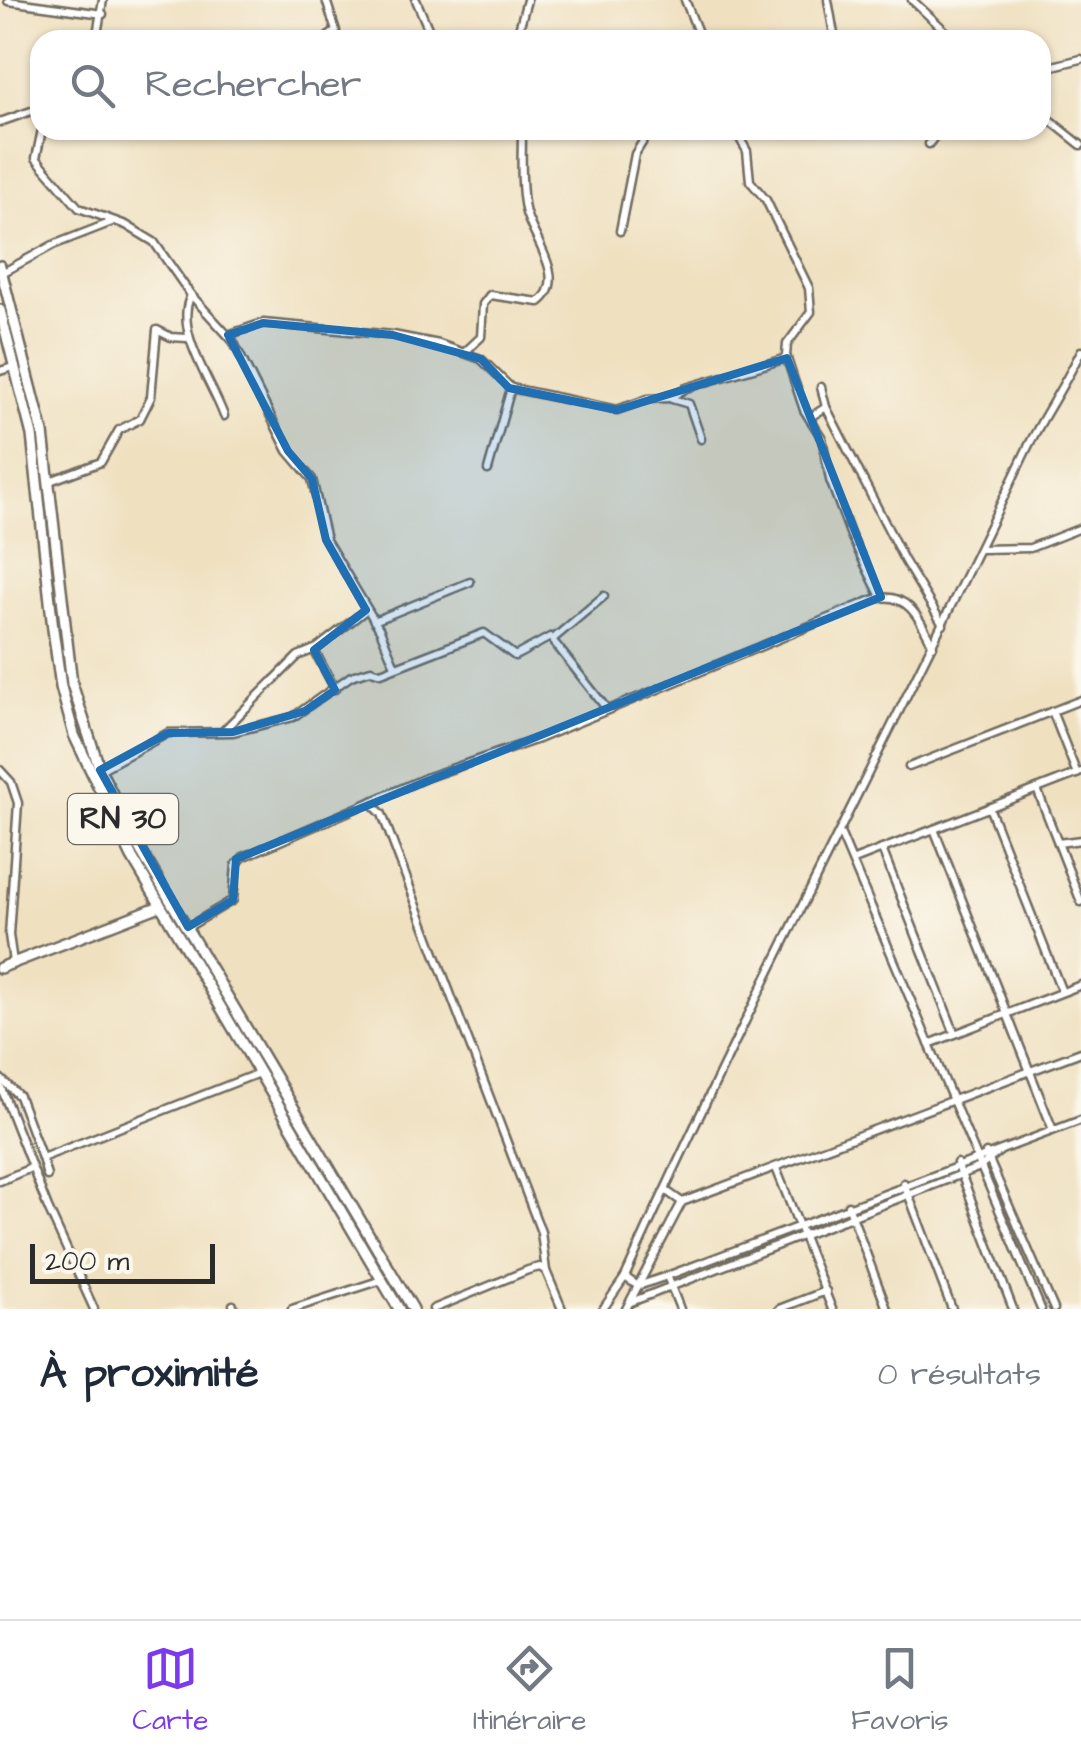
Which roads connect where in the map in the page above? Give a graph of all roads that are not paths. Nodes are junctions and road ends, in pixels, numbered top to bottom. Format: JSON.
{"nodes":[{"id":1,"x":103,"y":0,"type":"edge"},
{"id":2,"x":326,"y":0,"type":"edge"},
{"id":3,"x":416,"y":0,"type":"edge"},
{"id":4,"x":527,"y":0,"type":"edge"},
{"id":5,"x":685,"y":0,"type":"edge"},
{"id":6,"x":828,"y":0,"type":"edge"},
{"id":7,"x":912,"y":0,"type":"edge"},
{"id":8,"x":8,"y":2,"type":"edge"},
{"id":9,"x":103,"y":14,"type":"junction"},
{"id":10,"x":99,"y":30,"type":"edge"},
{"id":11,"x":335,"y":30,"type":"edge"},
{"id":12,"x":428,"y":30,"type":"edge"},
{"id":13,"x":519,"y":30,"type":"edge"},
{"id":14,"x":697,"y":30,"type":"edge"},
{"id":15,"x":833,"y":30,"type":"edge"},
{"id":16,"x":944,"y":30,"type":"edge"},
{"id":17,"x":1081,"y":59,"type":"edge"},
{"id":18,"x":1051,"y":67,"type":"edge"},
{"id":19,"x":30,"y":112,"type":"edge"},
{"id":20,"x":1051,"y":121,"type":"edge"},
{"id":21,"x":0,"y":122,"type":"edge"},
{"id":22,"x":39,"y":140,"type":"edge"},
{"id":23,"x":522,"y":140,"type":"edge"},
{"id":24,"x":645,"y":140,"type":"edge"},
{"id":25,"x":741,"y":140,"type":"edge"},
{"id":26,"x":933,"y":140,"type":"edge"},
{"id":27,"x":930,"y":144,"type":"dead end"},
{"id":28,"x":1081,"y":145,"type":"edge"},
{"id":29,"x":113,"y":222,"type":"junction"},
{"id":30,"x":620,"y":231,"type":"dead end"},
{"id":31,"x":1,"y":269,"type":"edge"},
{"id":32,"x":191,"y":295,"type":"junction"},
{"id":33,"x":0,"y":310,"type":"edge"},
{"id":34,"x":228,"y":335,"type":"junction"},
{"id":35,"x":187,"y":338,"type":"junction"},
{"id":36,"x":1081,"y":350,"type":"edge"},
{"id":37,"x":464,"y":353,"type":"junction"},
{"id":38,"x":787,"y":358,"type":"junction"},
{"id":39,"x":16,"y":366,"type":"junction"},
{"id":40,"x":0,"y":372,"type":"edge"},
{"id":41,"x":512,"y":388,"type":"junction"},
{"id":42,"x":821,"y":388,"type":"dead end"},
{"id":43,"x":670,"y":398,"type":"junction"},
{"id":44,"x":826,"y":406,"type":"junction"},
{"id":45,"x":224,"y":416,"type":"dead end"},
{"id":46,"x":809,"y":418,"type":"junction"},
{"id":47,"x":701,"y":439,"type":"dead end"},
{"id":48,"x":488,"y":470,"type":"dead end"},
{"id":49,"x":50,"y":481,"type":"junction"},
{"id":50,"x":1081,"y":528,"type":"edge"},
{"id":51,"x":981,"y":549,"type":"junction"},
{"id":52,"x":470,"y":582,"type":"dead end"},
{"id":53,"x":604,"y":596,"type":"dead end"},
{"id":54,"x":881,"y":596,"type":"junction"},
{"id":55,"x":927,"y":601,"type":"junction"},
{"id":56,"x":366,"y":610,"type":"junction"},
{"id":57,"x":374,"y":621,"type":"junction"},
{"id":58,"x":925,"y":624,"type":"junction"},
{"id":59,"x":944,"y":625,"type":"junction"},
{"id":60,"x":554,"y":640,"type":"junction"},
{"id":61,"x":933,"y":646,"type":"junction"},
{"id":62,"x":314,"y":650,"type":"junction"},
{"id":63,"x":395,"y":666,"type":"junction"},
{"id":64,"x":335,"y":689,"type":"junction"},
{"id":65,"x":1081,"y":700,"type":"edge"},
{"id":66,"x":606,"y":708,"type":"junction"},
{"id":67,"x":1052,"y":711,"type":"junction"},
{"id":68,"x":222,"y":732,"type":"junction"},
{"id":69,"x":909,"y":767,"type":"dead end"},
{"id":70,"x":0,"y":770,"type":"edge"},
{"id":71,"x":100,"y":770,"type":"junction"},
{"id":72,"x":1079,"y":773,"type":"edge"},
{"id":73,"x":1037,"y":788,"type":"junction"},
{"id":74,"x":372,"y":804,"type":"junction"},
{"id":75,"x":989,"y":806,"type":"junction"},
{"id":76,"x":934,"y":828,"type":"junction"},
{"id":77,"x":840,"y":834,"type":"junction"},
{"id":78,"x":1081,"y":840,"type":"edge"},
{"id":79,"x":1058,"y":843,"type":"junction"},
{"id":80,"x":882,"y":849,"type":"junction"},
{"id":81,"x":854,"y":860,"type":"junction"},
{"id":82,"x":1081,"y":902,"type":"edge"},
{"id":83,"x":160,"y":906,"type":"junction"},
{"id":84,"x":188,"y":927,"type":"junction"},
{"id":85,"x":13,"y":963,"type":"junction"},
{"id":86,"x":0,"y":968,"type":"edge"},
{"id":87,"x":1081,"y":985,"type":"edge"},
{"id":88,"x":1062,"y":992,"type":"junction"},
{"id":89,"x":1008,"y":1014,"type":"junction"},
{"id":90,"x":955,"y":1034,"type":"junction"},
{"id":91,"x":929,"y":1044,"type":"junction"},
{"id":92,"x":1081,"y":1052,"type":"edge"},
{"id":93,"x":1030,"y":1071,"type":"junction"},
{"id":94,"x":258,"y":1073,"type":"junction"},
{"id":95,"x":0,"y":1082,"type":"edge"},
{"id":96,"x":951,"y":1102,"type":"junction"},
{"id":97,"x":1081,"y":1120,"type":"edge"},
{"id":98,"x":1053,"y":1130,"type":"junction"},
{"id":99,"x":1000,"y":1151,"type":"junction"},
{"id":100,"x":986,"y":1152,"type":"junction"},
{"id":101,"x":976,"y":1156,"type":"junction"},
{"id":102,"x":42,"y":1158,"type":"junction"},
{"id":103,"x":956,"y":1163,"type":"junction"},
{"id":104,"x":990,"y":1163,"type":"junction"},
{"id":105,"x":980,"y":1167,"type":"junction"},
{"id":106,"x":32,"y":1168,"type":"junction"},
{"id":107,"x":776,"y":1168,"type":"junction"},
{"id":108,"x":960,"y":1175,"type":"junction"},
{"id":109,"x":47,"y":1176,"type":"dead end"},
{"id":110,"x":0,"y":1181,"type":"edge"},
{"id":111,"x":904,"y":1183,"type":"junction"},
{"id":112,"x":665,"y":1190,"type":"junction"},
{"id":113,"x":908,"y":1196,"type":"junction"},
{"id":114,"x":682,"y":1202,"type":"junction"},
{"id":115,"x":848,"y":1206,"type":"junction"},
{"id":116,"x":852,"y":1217,"type":"junction"},
{"id":117,"x":1014,"y":1219,"type":"junction"},
{"id":118,"x":800,"y":1224,"type":"junction"},
{"id":119,"x":1004,"y":1224,"type":"junction"},
{"id":120,"x":804,"y":1235,"type":"junction"},
{"id":121,"x":546,"y":1271,"type":"junction"},
{"id":122,"x":667,"y":1276,"type":"junction"},
{"id":123,"x":625,"y":1277,"type":"junction"},
{"id":124,"x":382,"y":1280,"type":"junction"},
{"id":125,"x":638,"y":1286,"type":"junction"},
{"id":126,"x":671,"y":1287,"type":"junction"},
{"id":127,"x":826,"y":1291,"type":"junction"},
{"id":128,"x":628,"y":1306,"type":"edge"},
{"id":129,"x":94,"y":1309,"type":"edge"},
{"id":130,"x":292,"y":1309,"type":"edge"},
{"id":131,"x":400,"y":1309,"type":"edge"},
{"id":132,"x":413,"y":1309,"type":"edge"},
{"id":133,"x":433,"y":1309,"type":"edge"},
{"id":134,"x":562,"y":1309,"type":"edge"},
{"id":135,"x":603,"y":1309,"type":"edge"},
{"id":136,"x":680,"y":1309,"type":"edge"},
{"id":137,"x":779,"y":1309,"type":"edge"},
{"id":138,"x":832,"y":1309,"type":"edge"},
{"id":139,"x":887,"y":1309,"type":"edge"},
{"id":140,"x":952,"y":1309,"type":"edge"},
{"id":141,"x":1012,"y":1309,"type":"edge"},
{"id":142,"x":1042,"y":1309,"type":"edge"},
{"id":143,"x":1054,"y":1309,"type":"edge"}],
"edges":[{"from":1,"to":9,"type":"street"},
{"from":2,"to":11,"type":"street"},
{"from":3,"to":12,"type":"street"},
{"from":4,"to":13,"type":"street"},
{"from":5,"to":14,"type":"street"},
{"from":6,"to":15,"type":"street"},
{"from":7,"to":16,"type":"street"},
{"from":8,"to":9,"type":"street"},
{"from":9,"to":10,"type":"street"},
{"from":17,"to":18,"type":"street"},
{"from":19,"to":21,"type":"street"},
{"from":20,"to":28,"type":"street"},
{"from":22,"to":29,"type":"street"},
{"from":23,"to":37,"type":"street"},
{"from":24,"to":30,"type":"street"},
{"from":25,"to":38,"type":"street"},
{"from":26,"to":27,"type":"street"},
{"from":29,"to":31,"type":"street"},
{"from":29,"to":32,"type":"street"},
{"from":31,"to":49,"type":"main road","name":"RN 30","number":"RN 30"},
{"from":32,"to":34,"type":"street"},
{"from":32,"to":35,"type":"street"},
{"from":33,"to":39,"type":"main road","number":"RN 30"},
{"from":34,"to":37,"type":"street"},
{"from":34,"to":56,"type":"street"},
{"from":35,"to":45,"type":"street"},
{"from":35,"to":49,"type":"street"},
{"from":36,"to":51,"type":"street"},
{"from":37,"to":41,"type":"street"},
{"from":38,"to":43,"type":"street"},
{"from":38,"to":46,"type":"street"},
{"from":39,"to":40,"type":"street"},
{"from":39,"to":83,"type":"main road","number":"RN 30"},
{"from":41,"to":43,"type":"street"},
{"from":41,"to":48,"type":"street"},
{"from":42,"to":44,"type":"street"},
{"from":43,"to":47,"type":"street"},
{"from":44,"to":46,"type":"street"},
{"from":44,"to":55,"type":"street"},
{"from":46,"to":54,"type":"street"},
{"from":49,"to":71,"type":"main road","name":"RN 30","number":"RN 30"},
{"from":50,"to":51,"type":"street"},
{"from":51,"to":59,"type":"street"},
{"from":52,"to":57,"type":"street"},
{"from":53,"to":60,"type":"street"},
{"from":54,"to":58,"type":"street"},
{"from":54,"to":66,"type":"street"},
{"from":55,"to":58,"type":"street"},
{"from":55,"to":59,"type":"street"},
{"from":56,"to":57,"type":"street"},
{"from":56,"to":62,"type":"street"},
{"from":57,"to":63,"type":"street"},
{"from":58,"to":61,"type":"street"},
{"from":59,"to":61,"type":"street"},
{"from":60,"to":63,"type":"street"},
{"from":60,"to":66,"type":"street"},
{"from":61,"to":77,"type":"street"},
{"from":62,"to":64,"type":"street"},
{"from":62,"to":68,"type":"street"},
{"from":63,"to":64,"type":"street"},
{"from":64,"to":68,"type":"street"},
{"from":65,"to":67,"type":"street"},
{"from":66,"to":74,"type":"street"},
{"from":67,"to":69,"type":"street"},
{"from":67,"to":72,"type":"street"},
{"from":68,"to":71,"type":"street"},
{"from":70,"to":85,"type":"street"},
{"from":71,"to":84,"type":"main road","name":"RN 30","number":"RN 30"},
{"from":72,"to":73,"type":"street"},
{"from":73,"to":75,"type":"street"},
{"from":73,"to":79,"type":"street"},
{"from":74,"to":84,"type":"street"},
{"from":74,"to":121,"type":"street"},
{"from":75,"to":76,"type":"street"},
{"from":75,"to":88,"type":"street"},
{"from":76,"to":80,"type":"street"},
{"from":76,"to":89,"type":"street"},
{"from":77,"to":81,"type":"street"},
{"from":77,"to":112,"type":"street"},
{"from":78,"to":79,"type":"street"},
{"from":79,"to":82,"type":"street"},
{"from":80,"to":81,"type":"street"},
{"from":80,"to":90,"type":"street"},
{"from":81,"to":91,"type":"street"},
{"from":83,"to":85,"type":"main road"},
{"from":83,"to":94,"type":"main road","number":"RN 30"},
{"from":84,"to":132,"type":"main road","name":"RN 30","number":"RN 30"},
{"from":85,"to":86,"type":"main road"},
{"from":87,"to":88,"type":"street"},
{"from":88,"to":89,"type":"street"},
{"from":89,"to":90,"type":"street"},
{"from":89,"to":93,"type":"street"},
{"from":90,"to":91,"type":"street"},
{"from":91,"to":96,"type":"street"},
{"from":92,"to":93,"type":"street"},
{"from":93,"to":96,"type":"street"},
{"from":93,"to":98,"type":"street"},
{"from":94,"to":102,"type":"street"},
{"from":94,"to":124,"type":"main road","number":"RN 30"},
{"from":95,"to":102,"type":"street"},
{"from":95,"to":106,"type":"street"},
{"from":96,"to":101,"type":"street"},
{"from":96,"to":107,"type":"street"},
{"from":97,"to":98,"type":"street"},
{"from":98,"to":99,"type":"street"},
{"from":99,"to":100,"type":"street"},
{"from":99,"to":104,"type":"street"},
{"from":100,"to":101,"type":"street"},
{"from":100,"to":104,"type":"street"},
{"from":101,"to":103,"type":"street"},
{"from":101,"to":105,"type":"street"},
{"from":102,"to":109,"type":"street"},
{"from":103,"to":108,"type":"street"},
{"from":103,"to":111,"type":"street"},
{"from":104,"to":105,"type":"street"},
{"from":104,"to":117,"type":"street"},
{"from":105,"to":108,"type":"street"},
{"from":105,"to":119,"type":"street"},
{"from":106,"to":110,"type":"street"},
{"from":106,"to":129,"type":"street"},
{"from":107,"to":114,"type":"street"},
{"from":107,"to":118,"type":"street"},
{"from":108,"to":113,"type":"street"},
{"from":108,"to":141,"type":"street"},
{"from":111,"to":113,"type":"street"},
{"from":111,"to":115,"type":"street"},
{"from":112,"to":114,"type":"street"},
{"from":112,"to":123,"type":"street"},
{"from":113,"to":116,"type":"street"},
{"from":113,"to":140,"type":"street"},
{"from":114,"to":125,"type":"street"},
{"from":115,"to":116,"type":"street"},
{"from":115,"to":118,"type":"street"},
{"from":116,"to":120,"type":"street"},
{"from":116,"to":139,"type":"street"},
{"from":117,"to":119,"type":"street"},
{"from":117,"to":143,"type":"street"},
{"from":118,"to":120,"type":"street"},
{"from":118,"to":122,"type":"street"},
{"from":119,"to":142,"type":"street"},
{"from":120,"to":126,"type":"street"},
{"from":120,"to":127,"type":"street"},
{"from":121,"to":133,"type":"street"},
{"from":121,"to":134,"type":"street"},
{"from":122,"to":125,"type":"street"},
{"from":122,"to":126,"type":"street"},
{"from":123,"to":125,"type":"street"},
{"from":123,"to":135,"type":"street"},
{"from":124,"to":130,"type":"street"},
{"from":124,"to":131,"type":"main road","number":"RN 30"},
{"from":125,"to":128,"type":"street"},
{"from":126,"to":128,"type":"street"},
{"from":126,"to":136,"type":"street"},
{"from":127,"to":137,"type":"street"},
{"from":127,"to":138,"type":"street"}]}
